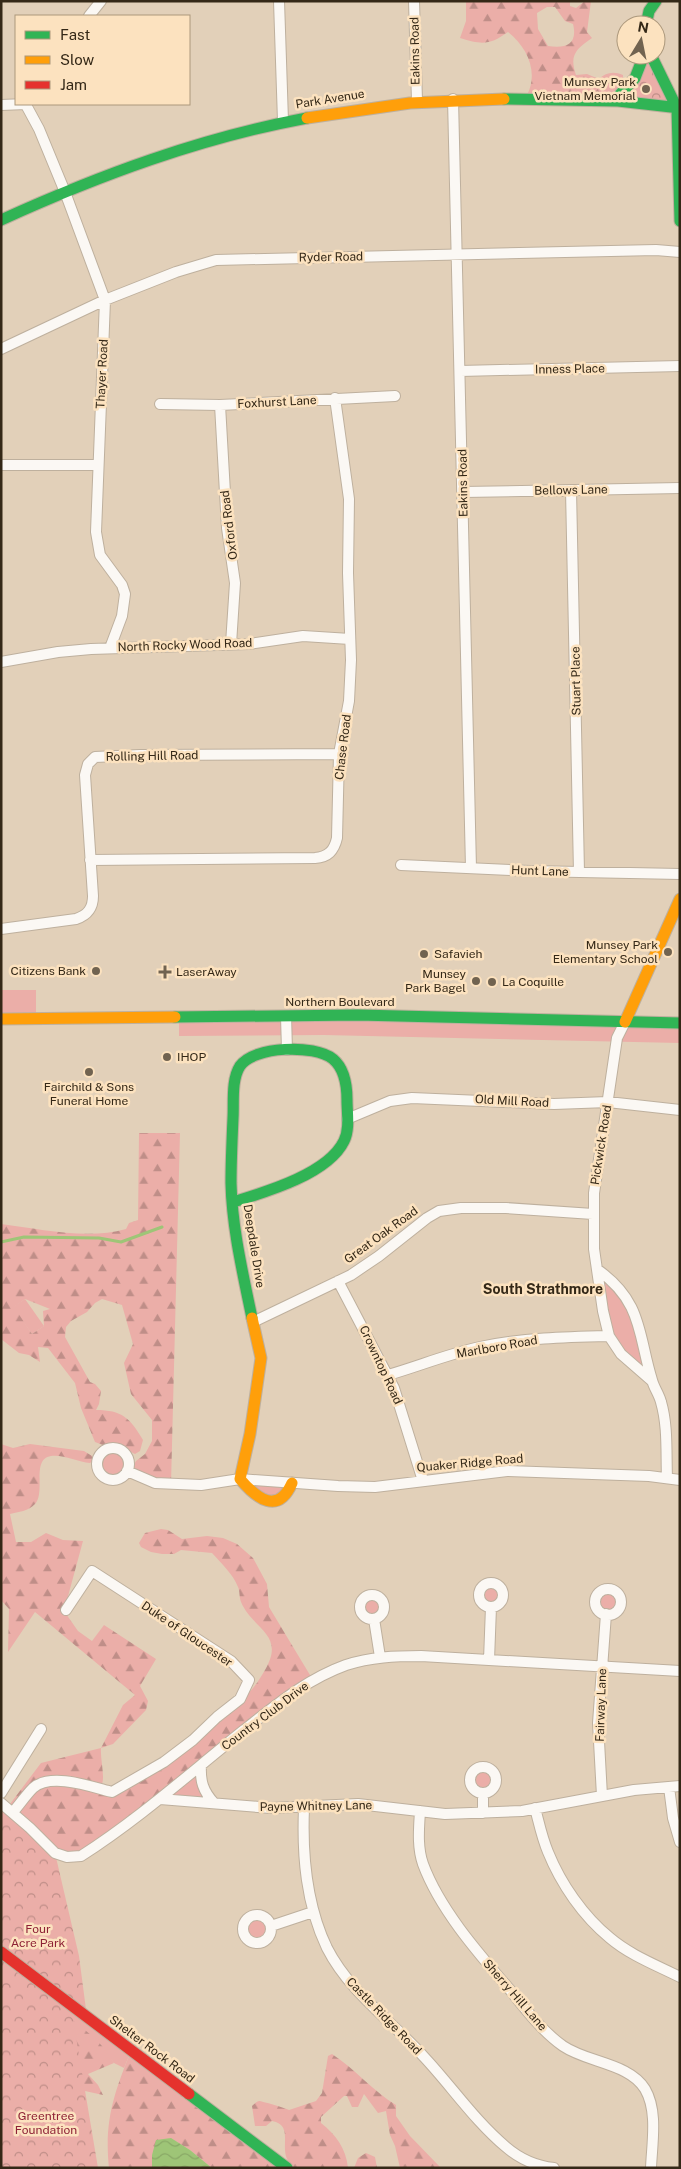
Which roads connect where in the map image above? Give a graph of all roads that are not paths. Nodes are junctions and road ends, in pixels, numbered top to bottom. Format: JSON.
{"nodes":[{"id":1,"x":100,"y":1,"type":"edge"},
{"id":2,"x":279,"y":1,"type":"edge"},
{"id":3,"x":414,"y":1,"type":"edge"},
{"id":4,"x":656,"y":1,"type":"edge"},
{"id":5,"x":90,"y":15,"type":"edge"},
{"id":6,"x":649,"y":15,"type":"edge"},
{"id":7,"x":640,"y":65,"type":"edge"},
{"id":8,"x":656,"y":65,"type":"edge"},
{"id":9,"x":453,"y":99,"type":"junction"},
{"id":10,"x":417,"y":101,"type":"junction"},
{"id":11,"x":614,"y":101,"type":"junction"},
{"id":12,"x":15,"y":104,"type":"edge"},
{"id":13,"x":1,"y":105,"type":"edge"},
{"id":14,"x":27,"y":105,"type":"edge"},
{"id":15,"x":678,"y":108,"type":"edge"},
{"id":16,"x":283,"y":121,"type":"junction"},
{"id":17,"x":65,"y":192,"type":"junction"},
{"id":18,"x":1,"y":220,"type":"edge"},
{"id":19,"x":680,"y":221,"type":"edge"},
{"id":20,"x":680,"y":252,"type":"edge"},
{"id":21,"x":458,"y":255,"type":"junction"},
{"id":22,"x":105,"y":300,"type":"junction"},
{"id":23,"x":1,"y":349,"type":"edge"},
{"id":24,"x":680,"y":366,"type":"edge"},
{"id":25,"x":460,"y":371,"type":"junction"},
{"id":26,"x":395,"y":396,"type":"dead end"},
{"id":27,"x":335,"y":398,"type":"junction"},
{"id":28,"x":160,"y":404,"type":"dead end"},
{"id":29,"x":220,"y":405,"type":"junction"},
{"id":30,"x":1,"y":465,"type":"edge"},
{"id":31,"x":98,"y":465,"type":"junction"},
{"id":32,"x":680,"y":488,"type":"edge"},
{"id":33,"x":571,"y":490,"type":"junction"},
{"id":34,"x":463,"y":492,"type":"junction"},
{"id":35,"x":350,"y":639,"type":"junction"},
{"id":36,"x":231,"y":644,"type":"junction"},
{"id":37,"x":110,"y":648,"type":"junction"},
{"id":38,"x":1,"y":662,"type":"edge"},
{"id":39,"x":339,"y":754,"type":"junction"},
{"id":40,"x":90,"y":860,"type":"junction"},
{"id":41,"x":401,"y":864,"type":"dead end"},
{"id":42,"x":471,"y":868,"type":"junction"},
{"id":43,"x":579,"y":872,"type":"junction"},
{"id":44,"x":680,"y":874,"type":"edge"},
{"id":45,"x":680,"y":899,"type":"edge"},
{"id":46,"x":1,"y":929,"type":"edge"},
{"id":47,"x":286,"y":1016,"type":"junction"},
{"id":48,"x":1,"y":1018,"type":"edge"},
{"id":49,"x":625,"y":1022,"type":"junction"},
{"id":50,"x":680,"y":1024,"type":"edge"},
{"id":51,"x":287,"y":1050,"type":"junction"},
{"id":52,"x":608,"y":1102,"type":"junction"},
{"id":53,"x":680,"y":1110,"type":"edge"},
{"id":54,"x":347,"y":1119,"type":"junction"},
{"id":55,"x":233,"y":1202,"type":"junction"},
{"id":56,"x":593,"y":1214,"type":"junction"},
{"id":57,"x":598,"y":1270,"type":"junction"},
{"id":58,"x":338,"y":1281,"type":"junction"},
{"id":59,"x":255,"y":1322,"type":"junction"},
{"id":60,"x":609,"y":1336,"type":"junction"},
{"id":61,"x":388,"y":1375,"type":"junction"},
{"id":62,"x":652,"y":1381,"type":"junction"},
{"id":63,"x":127,"y":1471,"type":"dead end"},
{"id":64,"x":667,"y":1478,"type":"junction"},
{"id":65,"x":240,"y":1480,"type":"junction"},
{"id":66,"x":680,"y":1480,"type":"edge"},
{"id":67,"x":423,"y":1481,"type":"junction"},
{"id":68,"x":292,"y":1482,"type":"junction"},
{"id":69,"x":491,"y":1607,"type":"dead end"},
{"id":70,"x":66,"y":1610,"type":"dead end"},
{"id":71,"x":606,"y":1614,"type":"dead end"},
{"id":72,"x":374,"y":1619,"type":"dead end"},
{"id":73,"x":380,"y":1657,"type":"junction"},
{"id":74,"x":489,"y":1660,"type":"junction"},
{"id":75,"x":603,"y":1667,"type":"junction"},
{"id":76,"x":680,"y":1671,"type":"edge"},
{"id":77,"x":41,"y":1728,"type":"dead end"},
{"id":78,"x":201,"y":1765,"type":"junction"},
{"id":79,"x":675,"y":1787,"type":"edge"},
{"id":80,"x":1,"y":1793,"type":"edge"},
{"id":81,"x":483,"y":1793,"type":"dead end"},
{"id":82,"x":602,"y":1796,"type":"junction"},
{"id":83,"x":160,"y":1799,"type":"junction"},
{"id":84,"x":1,"y":1803,"type":"edge"},
{"id":85,"x":214,"y":1803,"type":"junction"},
{"id":86,"x":304,"y":1808,"type":"junction"},
{"id":87,"x":535,"y":1808,"type":"junction"},
{"id":88,"x":420,"y":1811,"type":"junction"},
{"id":89,"x":14,"y":1812,"type":"junction"},
{"id":90,"x":483,"y":1813,"type":"junction"},
{"id":91,"x":680,"y":1842,"type":"edge"},
{"id":92,"x":313,"y":1912,"type":"junction"},
{"id":93,"x":271,"y":1926,"type":"dead end"},
{"id":94,"x":1,"y":1952,"type":"edge"},
{"id":95,"x":680,"y":1976,"type":"edge"},
{"id":96,"x":287,"y":2168,"type":"edge"},
{"id":97,"x":554,"y":2168,"type":"edge"},
{"id":98,"x":651,"y":2168,"type":"edge"}],
"edges":[{"from":1,"to":5,"type":"street"},
{"from":2,"to":16,"type":"street"},
{"from":3,"to":10,"type":"street","name":"Eakins Road"},
{"from":4,"to":6,"type":"street"},
{"from":7,"to":11,"type":"street"},
{"from":8,"to":15,"type":"street"},
{"from":9,"to":10,"type":"street","name":"Park Avenue"},
{"from":9,"to":11,"type":"street","name":"Park Avenue"},
{"from":9,"to":21,"type":"street","name":"Eakins Road"},
{"from":10,"to":16,"type":"street","name":"Park Avenue"},
{"from":11,"to":15,"type":"street","name":"Park Avenue"},
{"from":12,"to":13,"type":"street"},
{"from":14,"to":17,"type":"street","name":"Thayer Road"},
{"from":15,"to":19,"type":"street"},
{"from":16,"to":17,"type":"street","name":"Park Avenue"},
{"from":17,"to":18,"type":"street","name":"Park Avenue"},
{"from":17,"to":22,"type":"street","name":"Thayer Road"},
{"from":20,"to":21,"type":"street","name":"Ryder Road"},
{"from":21,"to":22,"type":"street","name":"Ryder Road"},
{"from":21,"to":25,"type":"street","name":"Eakins Road"},
{"from":22,"to":23,"type":"street","name":"Ryder Road"},
{"from":22,"to":31,"type":"street","name":"Thayer Road"},
{"from":24,"to":25,"type":"street","name":"Inness Place"},
{"from":25,"to":34,"type":"street","name":"Eakins Road"},
{"from":26,"to":27,"type":"street","name":"Foxhurst Lane"},
{"from":27,"to":29,"type":"street","name":"Foxhurst Lane"},
{"from":27,"to":35,"type":"street","name":"Chase Road"},
{"from":28,"to":29,"type":"street","name":"Foxhurst Lane"},
{"from":29,"to":36,"type":"street","name":"Oxford Road"},
{"from":30,"to":31,"type":"street"},
{"from":31,"to":37,"type":"street","name":"Thayer Road"},
{"from":32,"to":33,"type":"street","name":"Bellows Lane"},
{"from":33,"to":34,"type":"street","name":"Bellows Lane"},
{"from":33,"to":43,"type":"street","name":"Stuart Place"},
{"from":34,"to":42,"type":"street","name":"Eakins Road"},
{"from":35,"to":36,"type":"street","name":"North Rocky Wood Road"},
{"from":35,"to":39,"type":"street","name":"Chase Road"},
{"from":36,"to":37,"type":"street","name":"North Rocky Wood Road"},
{"from":37,"to":38,"type":"street","name":"North Rocky Wood Road"},
{"from":39,"to":40,"type":"street","name":"Chase Road"},
{"from":39,"to":40,"type":"street","name":"Rolling Hill Road"},
{"from":40,"to":46,"type":"street","name":"Rolling Hill Road"},
{"from":41,"to":42,"type":"street","name":"Hunt Lane"},
{"from":42,"to":43,"type":"street","name":"Hunt Lane"},
{"from":43,"to":44,"type":"street","name":"Hunt Lane"},
{"from":45,"to":49,"type":"street"},
{"from":47,"to":48,"type":"street","name":"Northern Boulevard"},
{"from":47,"to":49,"type":"street","name":"Northern Boulevard"},
{"from":47,"to":51,"type":"street"},
{"from":49,"to":50,"type":"street","name":"Northern Boulevard"},
{"from":49,"to":52,"type":"street","name":"Pickwick Road"},
{"from":51,"to":54,"type":"street","name":"Deepdale Drive"},
{"from":51,"to":55,"type":"street","name":"Deepdale Drive"},
{"from":52,"to":53,"type":"street","name":"Old Mill Road"},
{"from":52,"to":54,"type":"street","name":"Old Mill Road"},
{"from":52,"to":56,"type":"street","name":"Pickwick Road"},
{"from":54,"to":55,"type":"street"},
{"from":55,"to":59,"type":"street","name":"Deepdale Drive"},
{"from":56,"to":57,"type":"street","name":"Pickwick Road"},
{"from":56,"to":58,"type":"street","name":"Great Oak Road"},
{"from":57,"to":60,"type":"street","name":"Pickwick Road"},
{"from":57,"to":62,"type":"street","name":"Pickwick Road"},
{"from":58,"to":59,"type":"street","name":"Great Oak Road"},
{"from":58,"to":61,"type":"street","name":"Crowntop Road"},
{"from":59,"to":65,"type":"street","name":"Deepdale Drive"},
{"from":60,"to":61,"type":"street","name":"Marlboro Road"},
{"from":60,"to":62,"type":"street","name":"Pickwick Road"},
{"from":61,"to":67,"type":"street","name":"Crowntop Road"},
{"from":62,"to":64,"type":"street","name":"Pickwick Road"},
{"from":63,"to":65,"type":"street","name":"Quaker Ridge Road"},
{"from":64,"to":66,"type":"street","name":"Quaker Ridge Road"},
{"from":64,"to":67,"type":"street","name":"Quaker Ridge Road"},
{"from":65,"to":68,"type":"street","name":"Quaker Ridge Road"},
{"from":65,"to":68,"type":"street"},
{"from":67,"to":68,"type":"street","name":"Quaker Ridge Road"},
{"from":69,"to":74,"type":"street"},
{"from":70,"to":89,"type":"street","name":"Duke of Gloucester"},
{"from":71,"to":75,"type":"street","name":"Fairway Lane"},
{"from":72,"to":73,"type":"street"},
{"from":73,"to":74,"type":"street","name":"Country Club Drive"},
{"from":73,"to":78,"type":"street","name":"Country Club Drive"},
{"from":74,"to":75,"type":"street","name":"Country Club Drive"},
{"from":75,"to":76,"type":"street","name":"Country Club Drive"},
{"from":75,"to":82,"type":"street","name":"Fairway Lane"},
{"from":77,"to":80,"type":"street"},
{"from":78,"to":83,"type":"street","name":"Country Club Drive"},
{"from":78,"to":85,"type":"street"},
{"from":79,"to":82,"type":"street","name":"Payne Whitney Lane"},
{"from":79,"to":91,"type":"street"},
{"from":81,"to":90,"type":"street"},
{"from":82,"to":87,"type":"street","name":"Payne Whitney Lane"},
{"from":83,"to":85,"type":"street","name":"Payne Whitney Lane"},
{"from":83,"to":89,"type":"street","name":"Country Club Drive"},
{"from":84,"to":89,"type":"street"},
{"from":85,"to":86,"type":"street","name":"Payne Whitney Lane"},
{"from":86,"to":88,"type":"street","name":"Payne Whitney Lane"},
{"from":86,"to":92,"type":"street","name":"Castle Ridge Road"},
{"from":87,"to":90,"type":"street","name":"Payne Whitney Lane"},
{"from":87,"to":95,"type":"street"},
{"from":88,"to":90,"type":"street","name":"Payne Whitney Lane"},
{"from":88,"to":98,"type":"street","name":"Sherry Hill Lane"},
{"from":92,"to":93,"type":"street"},
{"from":92,"to":97,"type":"street","name":"Castle Ridge Road"},
{"from":94,"to":96,"type":"street","name":"Shelter Rock Road"}]}
